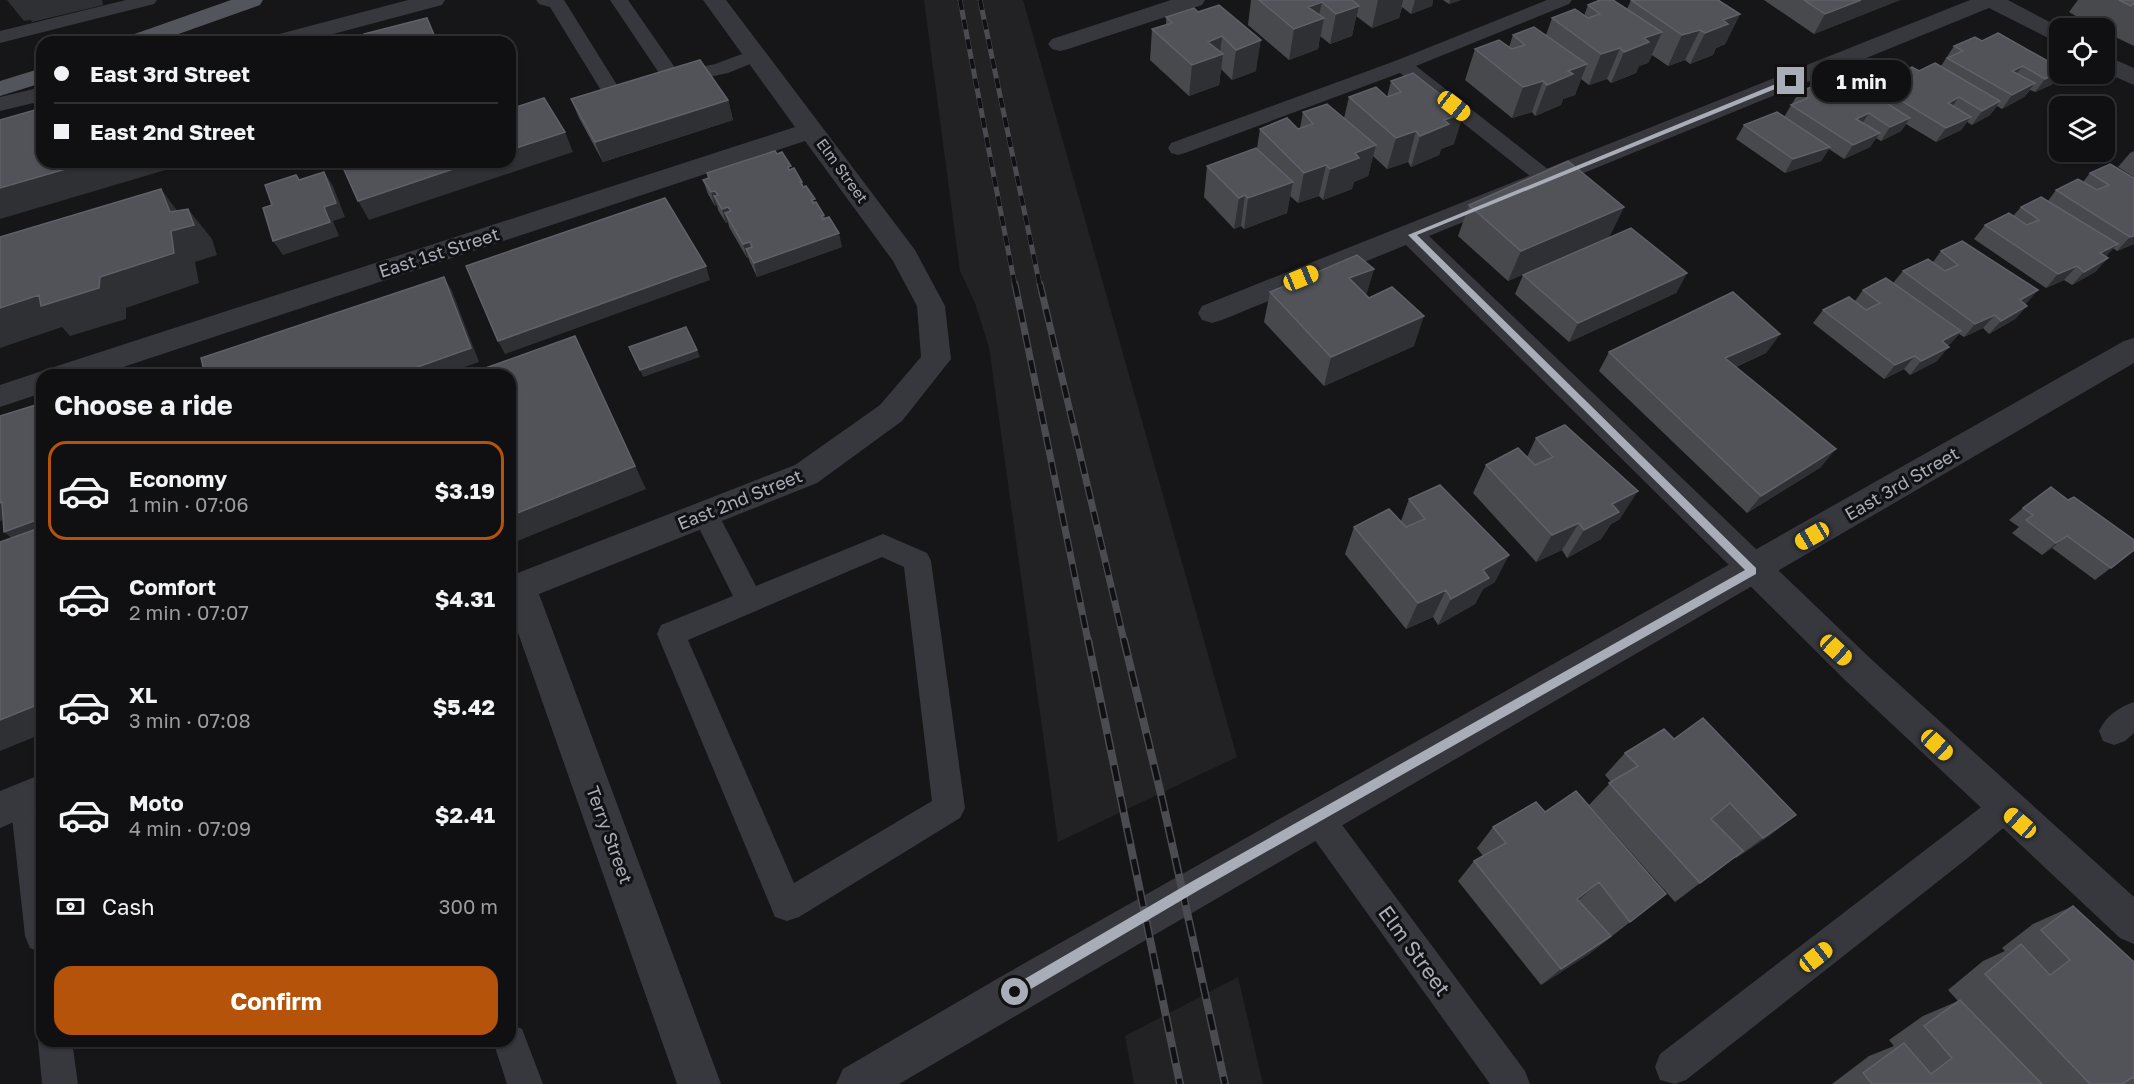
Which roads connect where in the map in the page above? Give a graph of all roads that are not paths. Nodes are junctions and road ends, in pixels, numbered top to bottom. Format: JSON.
{"nodes":[{"id":1,"x":148,"y":0,"type":"edge"},
{"id":2,"x":252,"y":0,"type":"edge"},
{"id":3,"x":435,"y":0,"type":"edge"},
{"id":4,"x":545,"y":0,"type":"edge"},
{"id":5,"x":619,"y":0,"type":"edge"},
{"id":6,"x":714,"y":0,"type":"edge"},
{"id":7,"x":1194,"y":0,"type":"edge"},
{"id":8,"x":1563,"y":0,"type":"edge"},
{"id":9,"x":1991,"y":0,"type":"edge"},
{"id":10,"x":2049,"y":31,"type":"edge"},
{"id":11,"x":340,"y":34,"type":"edge"},
{"id":12,"x":151,"y":36,"type":"edge"},
{"id":13,"x":324,"y":36,"type":"edge"},
{"id":14,"x":0,"y":37,"type":"edge"},
{"id":15,"x":1060,"y":44,"type":"dead end"},
{"id":16,"x":753,"y":56,"type":"junction"},
{"id":17,"x":1402,"y":65,"type":"junction"},
{"id":18,"x":2115,"y":68,"type":"edge"},
{"id":19,"x":36,"y":77,"type":"edge"},
{"id":20,"x":2134,"y":78,"type":"edge"},
{"id":21,"x":673,"y":79,"type":"junction"},
{"id":22,"x":0,"y":89,"type":"edge"},
{"id":23,"x":36,"y":95,"type":"edge"},
{"id":24,"x":0,"y":104,"type":"edge"},
{"id":25,"x":812,"y":130,"type":"junction"},
{"id":26,"x":1178,"y":148,"type":"dead end"},
{"id":27,"x":1547,"y":179,"type":"junction"},
{"id":28,"x":1412,"y":235,"type":"junction"},
{"id":29,"x":1212,"y":314,"type":"dead end"},
{"id":30,"x":2134,"y":349,"type":"edge"},
{"id":31,"x":936,"y":359,"type":"joint"},
{"id":32,"x":83,"y":369,"type":"edge"},
{"id":33,"x":36,"y":384,"type":"edge"},
{"id":34,"x":0,"y":396,"type":"edge"},
{"id":35,"x":705,"y":514,"type":"junction"},
{"id":36,"x":1752,"y":571,"type":"junction"},
{"id":37,"x":516,"y":589,"type":"edge"},
{"id":38,"x":516,"y":592,"type":"edge"},
{"id":39,"x":750,"y":601,"type":"junction"},
{"id":40,"x":23,"y":800,"type":"edge"},
{"id":41,"x":2004,"y":808,"type":"junction"},
{"id":42,"x":1317,"y":817,"type":"junction"},
{"id":43,"x":36,"y":889,"type":"edge"},
{"id":44,"x":2134,"y":924,"type":"edge"},
{"id":45,"x":56,"y":1047,"type":"edge"},
{"id":46,"x":512,"y":1047,"type":"edge"},
{"id":47,"x":1673,"y":1067,"type":"dead end"},
{"id":48,"x":60,"y":1084,"type":"edge"},
{"id":49,"x":525,"y":1084,"type":"edge"},
{"id":50,"x":699,"y":1084,"type":"edge"},
{"id":51,"x":858,"y":1084,"type":"edge"},
{"id":52,"x":1512,"y":1084,"type":"edge"}],
"edges":[{"from":1,"to":14,"type":"lane"},
{"from":2,"to":12,"type":"main road"},
{"from":3,"to":11,"type":"street"},
{"from":4,"to":21,"type":"lane"},
{"from":5,"to":21,"type":"lane"},
{"from":6,"to":16,"type":"street","name":"Elm Street"},
{"from":7,"to":15,"type":"street"},
{"from":8,"to":17,"type":"lane"},
{"from":9,"to":10,"type":"street"},
{"from":9,"to":27,"type":"street"},
{"from":11,"to":13,"type":"street"},
{"from":16,"to":21,"type":"lane"},
{"from":16,"to":25,"type":"street","name":"Elm Street"},
{"from":17,"to":26,"type":"lane"},
{"from":17,"to":27,"type":"lane"},
{"from":18,"to":20,"type":"street"},
{"from":19,"to":22,"type":"main road"},
{"from":23,"to":24,"type":"street"},
{"from":25,"to":31,"type":"street","name":"Elm Street"},
{"from":25,"to":32,"type":"street","name":"East 1st Street"},
{"from":27,"to":28,"type":"street"},
{"from":28,"to":29,"type":"street"},
{"from":28,"to":36,"type":"street"},
{"from":30,"to":36,"type":"street","name":"East 3rd Street"},
{"from":31,"to":35,"type":"street","name":"East 2nd Street"},
{"from":33,"to":34,"type":"street"},
{"from":35,"to":37,"type":"street","name":"East 2nd Street"},
{"from":35,"to":39,"type":"lane"},
{"from":36,"to":41,"type":"street"},
{"from":36,"to":42,"type":"street","name":"East 3rd Street"},
{"from":38,"to":50,"type":"street","name":"Terry Street"},
{"from":39,"to":39,"type":"lane"},
{"from":40,"to":43,"type":"lane"},
{"from":41,"to":44,"type":"street"},
{"from":41,"to":47,"type":"lane"},
{"from":42,"to":51,"type":"street","name":"East 3rd Street"},
{"from":42,"to":52,"type":"lane","name":"Elm Street"},
{"from":45,"to":48,"type":"lane"},
{"from":46,"to":49,"type":"lane"}]}
